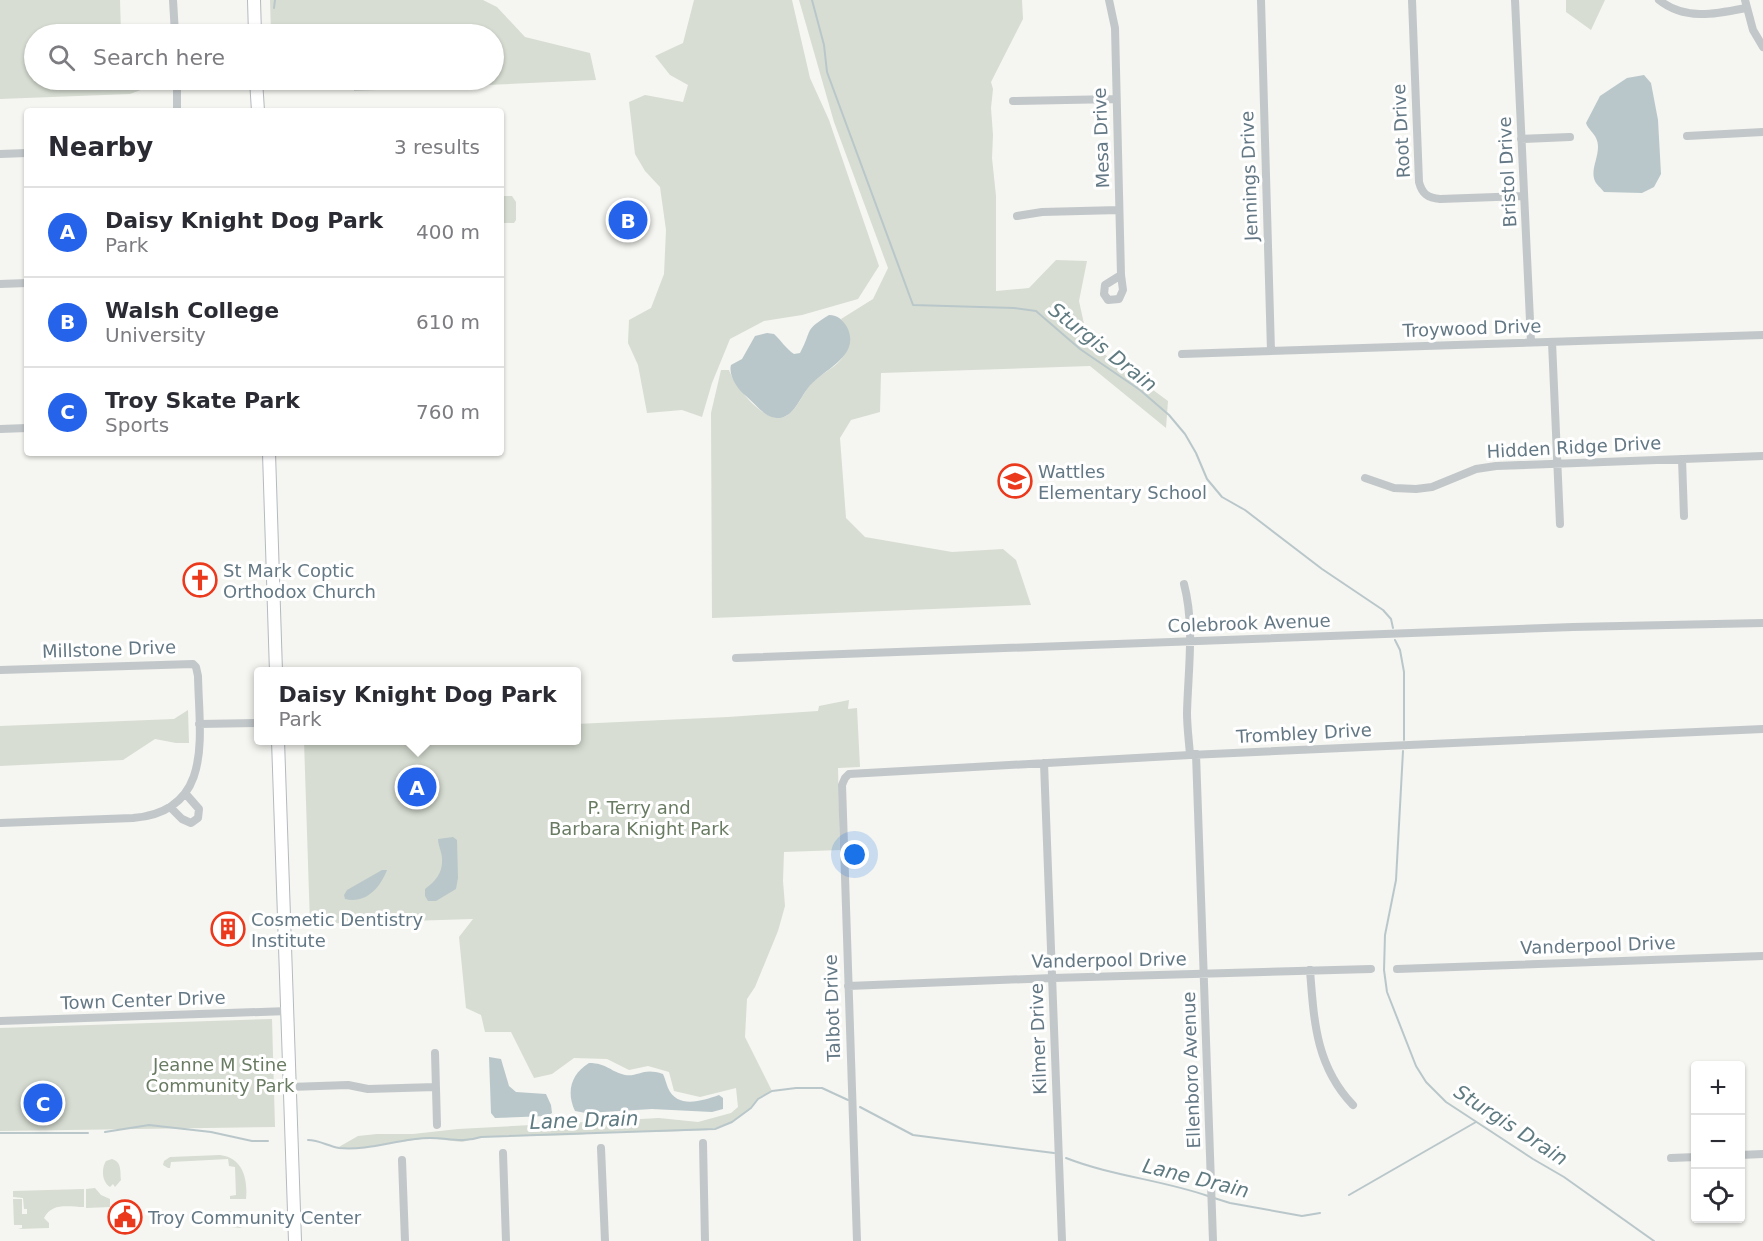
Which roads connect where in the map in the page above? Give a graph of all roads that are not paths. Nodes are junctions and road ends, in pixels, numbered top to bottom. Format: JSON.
{"nodes":[{"id":1,"x":173,"y":0,"type":"edge"},
{"id":2,"x":254,"y":0,"type":"edge"},
{"id":3,"x":1109,"y":0,"type":"edge"},
{"id":4,"x":1260,"y":0,"type":"edge"},
{"id":5,"x":1412,"y":0,"type":"edge"},
{"id":6,"x":1515,"y":0,"type":"edge"},
{"id":7,"x":1659,"y":0,"type":"edge"},
{"id":8,"x":1746,"y":4,"type":"edge"},
{"id":9,"x":174,"y":24,"type":"edge"},
{"id":10,"x":255,"y":24,"type":"edge"},
{"id":11,"x":1763,"y":47,"type":"edge"},
{"id":12,"x":177,"y":90,"type":"edge"},
{"id":13,"x":257,"y":90,"type":"edge"},
{"id":14,"x":1116,"y":99,"type":"junction"},
{"id":15,"x":1013,"y":101,"type":"dead end"},
{"id":16,"x":177,"y":108,"type":"edge"},
{"id":17,"x":258,"y":108,"type":"edge"},
{"id":18,"x":1763,"y":132,"type":"edge"},
{"id":19,"x":1687,"y":136,"type":"dead end"},
{"id":20,"x":1570,"y":137,"type":"dead end"},
{"id":21,"x":1521,"y":139,"type":"junction"},
{"id":22,"x":24,"y":153,"type":"edge"},
{"id":23,"x":0,"y":154,"type":"edge"},
{"id":24,"x":1524,"y":196,"type":"junction"},
{"id":25,"x":1119,"y":210,"type":"junction"},
{"id":26,"x":1017,"y":216,"type":"dead end"},
{"id":27,"x":1121,"y":275,"type":"dead end"},
{"id":28,"x":24,"y":283,"type":"edge"},
{"id":29,"x":0,"y":284,"type":"edge"},
{"id":30,"x":1763,"y":335,"type":"edge"},
{"id":31,"x":1531,"y":342,"type":"junction"},
{"id":32,"x":1552,"y":342,"type":"junction"},
{"id":33,"x":1271,"y":351,"type":"junction"},
{"id":34,"x":1182,"y":354,"type":"dead end"},
{"id":35,"x":24,"y":428,"type":"edge"},
{"id":36,"x":0,"y":429,"type":"edge"},
{"id":37,"x":269,"y":456,"type":"edge"},
{"id":38,"x":1763,"y":456,"type":"edge"},
{"id":39,"x":1682,"y":459,"type":"junction"},
{"id":40,"x":1557,"y":463,"type":"junction"},
{"id":41,"x":1365,"y":478,"type":"dead end"},
{"id":42,"x":1684,"y":516,"type":"dead end"},
{"id":43,"x":1560,"y":524,"type":"dead end"},
{"id":44,"x":1184,"y":584,"type":"dead end"},
{"id":45,"x":1763,"y":623,"type":"edge"},
{"id":46,"x":1190,"y":642,"type":"junction"},
{"id":47,"x":736,"y":658,"type":"dead end"},
{"id":48,"x":276,"y":667,"type":"edge"},
{"id":49,"x":0,"y":670,"type":"edge"},
{"id":50,"x":254,"y":723,"type":"edge"},
{"id":51,"x":199,"y":724,"type":"junction"},
{"id":52,"x":1763,"y":729,"type":"edge"},
{"id":53,"x":278,"y":745,"type":"edge"},
{"id":54,"x":1193,"y":755,"type":"junction"},
{"id":55,"x":1044,"y":763,"type":"junction"},
{"id":56,"x":847,"y":775,"type":"joint"},
{"id":57,"x":185,"y":794,"type":"junction"},
{"id":58,"x":170,"y":807,"type":"junction"},
{"id":59,"x":0,"y":823,"type":"edge"},
{"id":60,"x":1763,"y":956,"type":"edge"},
{"id":61,"x":1371,"y":969,"type":"dead end"},
{"id":62,"x":1397,"y":969,"type":"dead end"},
{"id":63,"x":1310,"y":970,"type":"junction"},
{"id":64,"x":1204,"y":974,"type":"junction"},
{"id":65,"x":1053,"y":978,"type":"junction"},
{"id":66,"x":848,"y":986,"type":"junction"},
{"id":67,"x":288,"y":1011,"type":"junction"},
{"id":68,"x":0,"y":1021,"type":"edge"},
{"id":69,"x":435,"y":1053,"type":"dead end"},
{"id":70,"x":290,"y":1087,"type":"junction"},
{"id":71,"x":436,"y":1087,"type":"junction"},
{"id":72,"x":1353,"y":1106,"type":"dead end"},
{"id":73,"x":437,"y":1125,"type":"dead end"},
{"id":74,"x":703,"y":1143,"type":"dead end"},
{"id":75,"x":601,"y":1148,"type":"dead end"},
{"id":76,"x":503,"y":1154,"type":"dead end"},
{"id":77,"x":1763,"y":1154,"type":"edge"},
{"id":78,"x":1745,"y":1155,"type":"edge"},
{"id":79,"x":1691,"y":1157,"type":"edge"},
{"id":80,"x":1671,"y":1158,"type":"dead end"},
{"id":81,"x":402,"y":1160,"type":"dead end"},
{"id":82,"x":294,"y":1241,"type":"edge"},
{"id":83,"x":405,"y":1241,"type":"edge"},
{"id":84,"x":506,"y":1241,"type":"edge"},
{"id":85,"x":605,"y":1241,"type":"edge"},
{"id":86,"x":705,"y":1241,"type":"edge"},
{"id":87,"x":857,"y":1241,"type":"edge"},
{"id":88,"x":1062,"y":1241,"type":"edge"},
{"id":89,"x":1213,"y":1241,"type":"edge"}],
"edges":[{"from":1,"to":9,"type":"street"},
{"from":2,"to":10,"type":"main road"},
{"from":3,"to":14,"type":"street","name":"Mesa Drive"},
{"from":4,"to":33,"type":"street","name":"Jennings Drive"},
{"from":5,"to":24,"type":"street","name":"Root Drive"},
{"from":6,"to":21,"type":"street","name":"Bristol Drive"},
{"from":7,"to":8,"type":"street"},
{"from":8,"to":11,"type":"street"},
{"from":12,"to":16,"type":"street"},
{"from":13,"to":17,"type":"main road"},
{"from":14,"to":15,"type":"street"},
{"from":14,"to":25,"type":"street","name":"Mesa Drive"},
{"from":18,"to":19,"type":"street"},
{"from":20,"to":21,"type":"street"},
{"from":21,"to":24,"type":"street","name":"Bristol Drive"},
{"from":22,"to":23,"type":"street"},
{"from":24,"to":31,"type":"street","name":"Bristol Drive"},
{"from":25,"to":26,"type":"street"},
{"from":25,"to":27,"type":"street","name":"Mesa Drive"},
{"from":28,"to":29,"type":"street"},
{"from":30,"to":32,"type":"street","name":"Troywood Drive"},
{"from":31,"to":32,"type":"street","name":"Troywood Drive"},
{"from":31,"to":33,"type":"street","name":"Troywood Drive"},
{"from":32,"to":40,"type":"street"},
{"from":33,"to":34,"type":"street","name":"Troywood Drive"},
{"from":35,"to":36,"type":"street"},
{"from":37,"to":48,"type":"main road"},
{"from":38,"to":39,"type":"street","name":"Hidden Ridge Drive"},
{"from":39,"to":40,"type":"street","name":"Hidden Ridge Drive"},
{"from":39,"to":42,"type":"street","name":"Hidden Ridge Drive"},
{"from":40,"to":41,"type":"street","name":"Hidden Ridge Drive"},
{"from":40,"to":43,"type":"street"},
{"from":44,"to":46,"type":"street","name":"Ellenboro Avenue"},
{"from":45,"to":46,"type":"street","name":"Colebrook Avenue"},
{"from":46,"to":47,"type":"street","name":"Colebrook Avenue"},
{"from":46,"to":54,"type":"street","name":"Ellenboro Avenue"},
{"from":49,"to":51,"type":"street","name":"Millstone Drive"},
{"from":50,"to":51,"type":"street"},
{"from":51,"to":57,"type":"street","name":"Millstone Drive"},
{"from":52,"to":54,"type":"street","name":"Trombley Drive"},
{"from":53,"to":67,"type":"main road"},
{"from":54,"to":55,"type":"street","name":"Trombley Drive"},
{"from":54,"to":64,"type":"street","name":"Ellenboro Avenue"},
{"from":55,"to":56,"type":"street","name":"Trombley Drive"},
{"from":55,"to":65,"type":"street","name":"Kilmer Drive"},
{"from":56,"to":66,"type":"street","name":"Talbot Drive"},
{"from":57,"to":58,"type":"street"},
{"from":57,"to":58,"type":"street"},
{"from":58,"to":59,"type":"street"},
{"from":60,"to":62,"type":"street","name":"Vanderpool Drive"},
{"from":61,"to":63,"type":"street","name":"Vanderpool Drive"},
{"from":63,"to":64,"type":"street","name":"Vanderpool Drive"},
{"from":63,"to":72,"type":"street"},
{"from":64,"to":65,"type":"street","name":"Vanderpool Drive"},
{"from":64,"to":89,"type":"street","name":"Ellenboro Avenue"},
{"from":65,"to":66,"type":"street","name":"Vanderpool Drive"},
{"from":65,"to":88,"type":"street","name":"Kilmer Drive"},
{"from":66,"to":87,"type":"street","name":"Talbot Drive"},
{"from":67,"to":68,"type":"street","name":"Town Center Drive"},
{"from":67,"to":70,"type":"main road"},
{"from":69,"to":71,"type":"street"},
{"from":70,"to":71,"type":"street"},
{"from":70,"to":82,"type":"main road"},
{"from":71,"to":73,"type":"street"},
{"from":74,"to":86,"type":"street"},
{"from":75,"to":85,"type":"street"},
{"from":76,"to":84,"type":"street"},
{"from":77,"to":78,"type":"street"},
{"from":79,"to":80,"type":"street"},
{"from":81,"to":83,"type":"street"}]}
